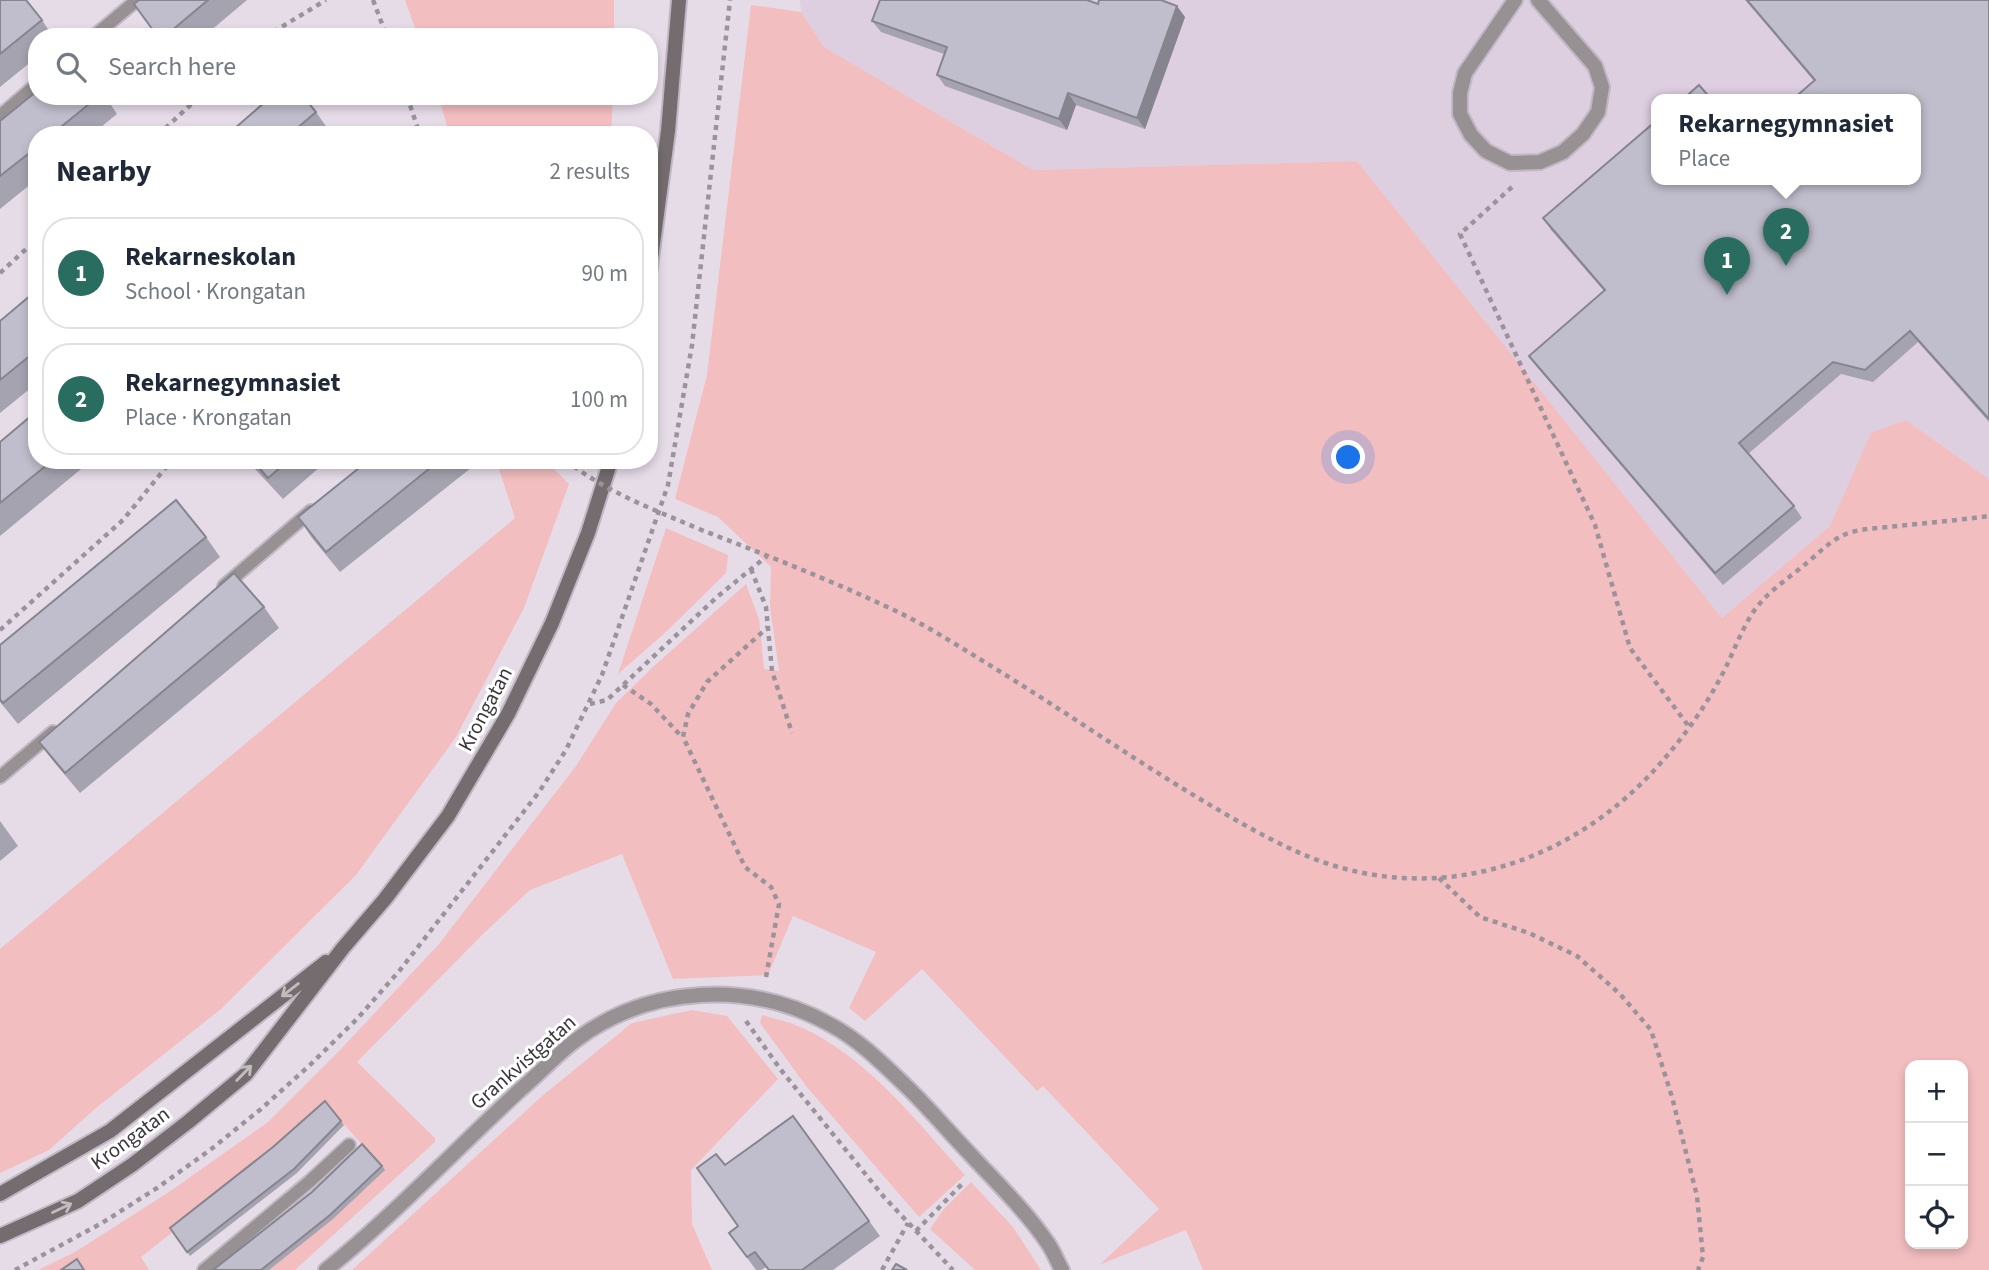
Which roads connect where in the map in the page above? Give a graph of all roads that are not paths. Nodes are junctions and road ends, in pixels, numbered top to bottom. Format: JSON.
{"nodes":[{"id":1,"x":136,"y":0,"type":"edge"},
{"id":2,"x":679,"y":0,"type":"edge"},
{"id":3,"x":1515,"y":0,"type":"edge"},
{"id":4,"x":1538,"y":0,"type":"edge"},
{"id":5,"x":103,"y":28,"type":"edge"},
{"id":6,"x":28,"y":93,"type":"edge"},
{"id":7,"x":0,"y":116,"type":"edge"},
{"id":8,"x":658,"y":206,"type":"edge"},
{"id":9,"x":608,"y":469,"type":"edge"},
{"id":10,"x":318,"y":505,"type":"edge"},
{"id":11,"x":212,"y":596,"type":"edge"},
{"id":12,"x":64,"y":723,"type":"edge"},
{"id":13,"x":0,"y":777,"type":"edge"},
{"id":14,"x":343,"y":948,"type":"junction"},
{"id":15,"x":349,"y":1145,"type":"dead end"},
{"id":16,"x":0,"y":1194,"type":"edge"},
{"id":17,"x":0,"y":1236,"type":"edge"},
{"id":18,"x":204,"y":1270,"type":"edge"},
{"id":19,"x":326,"y":1270,"type":"edge"},
{"id":20,"x":1062,"y":1270,"type":"edge"}],
"edges":[{"from":1,"to":5,"type":"lane"},
{"from":2,"to":8,"type":"street"},
{"from":3,"to":4,"type":"street"},
{"from":6,"to":7,"type":"lane"},
{"from":9,"to":14,"type":"street","name":"Krongatan"},
{"from":10,"to":11,"type":"lane"},
{"from":12,"to":13,"type":"lane"},
{"from":14,"to":16,"type":"street","name":"Krongatan","one_way":true},
{"from":17,"to":14,"type":"street","name":"Krongatan","one_way":true},
{"from":15,"to":18,"type":"lane"},
{"from":19,"to":20,"type":"street","name":"Grankvistgatan"}]}
